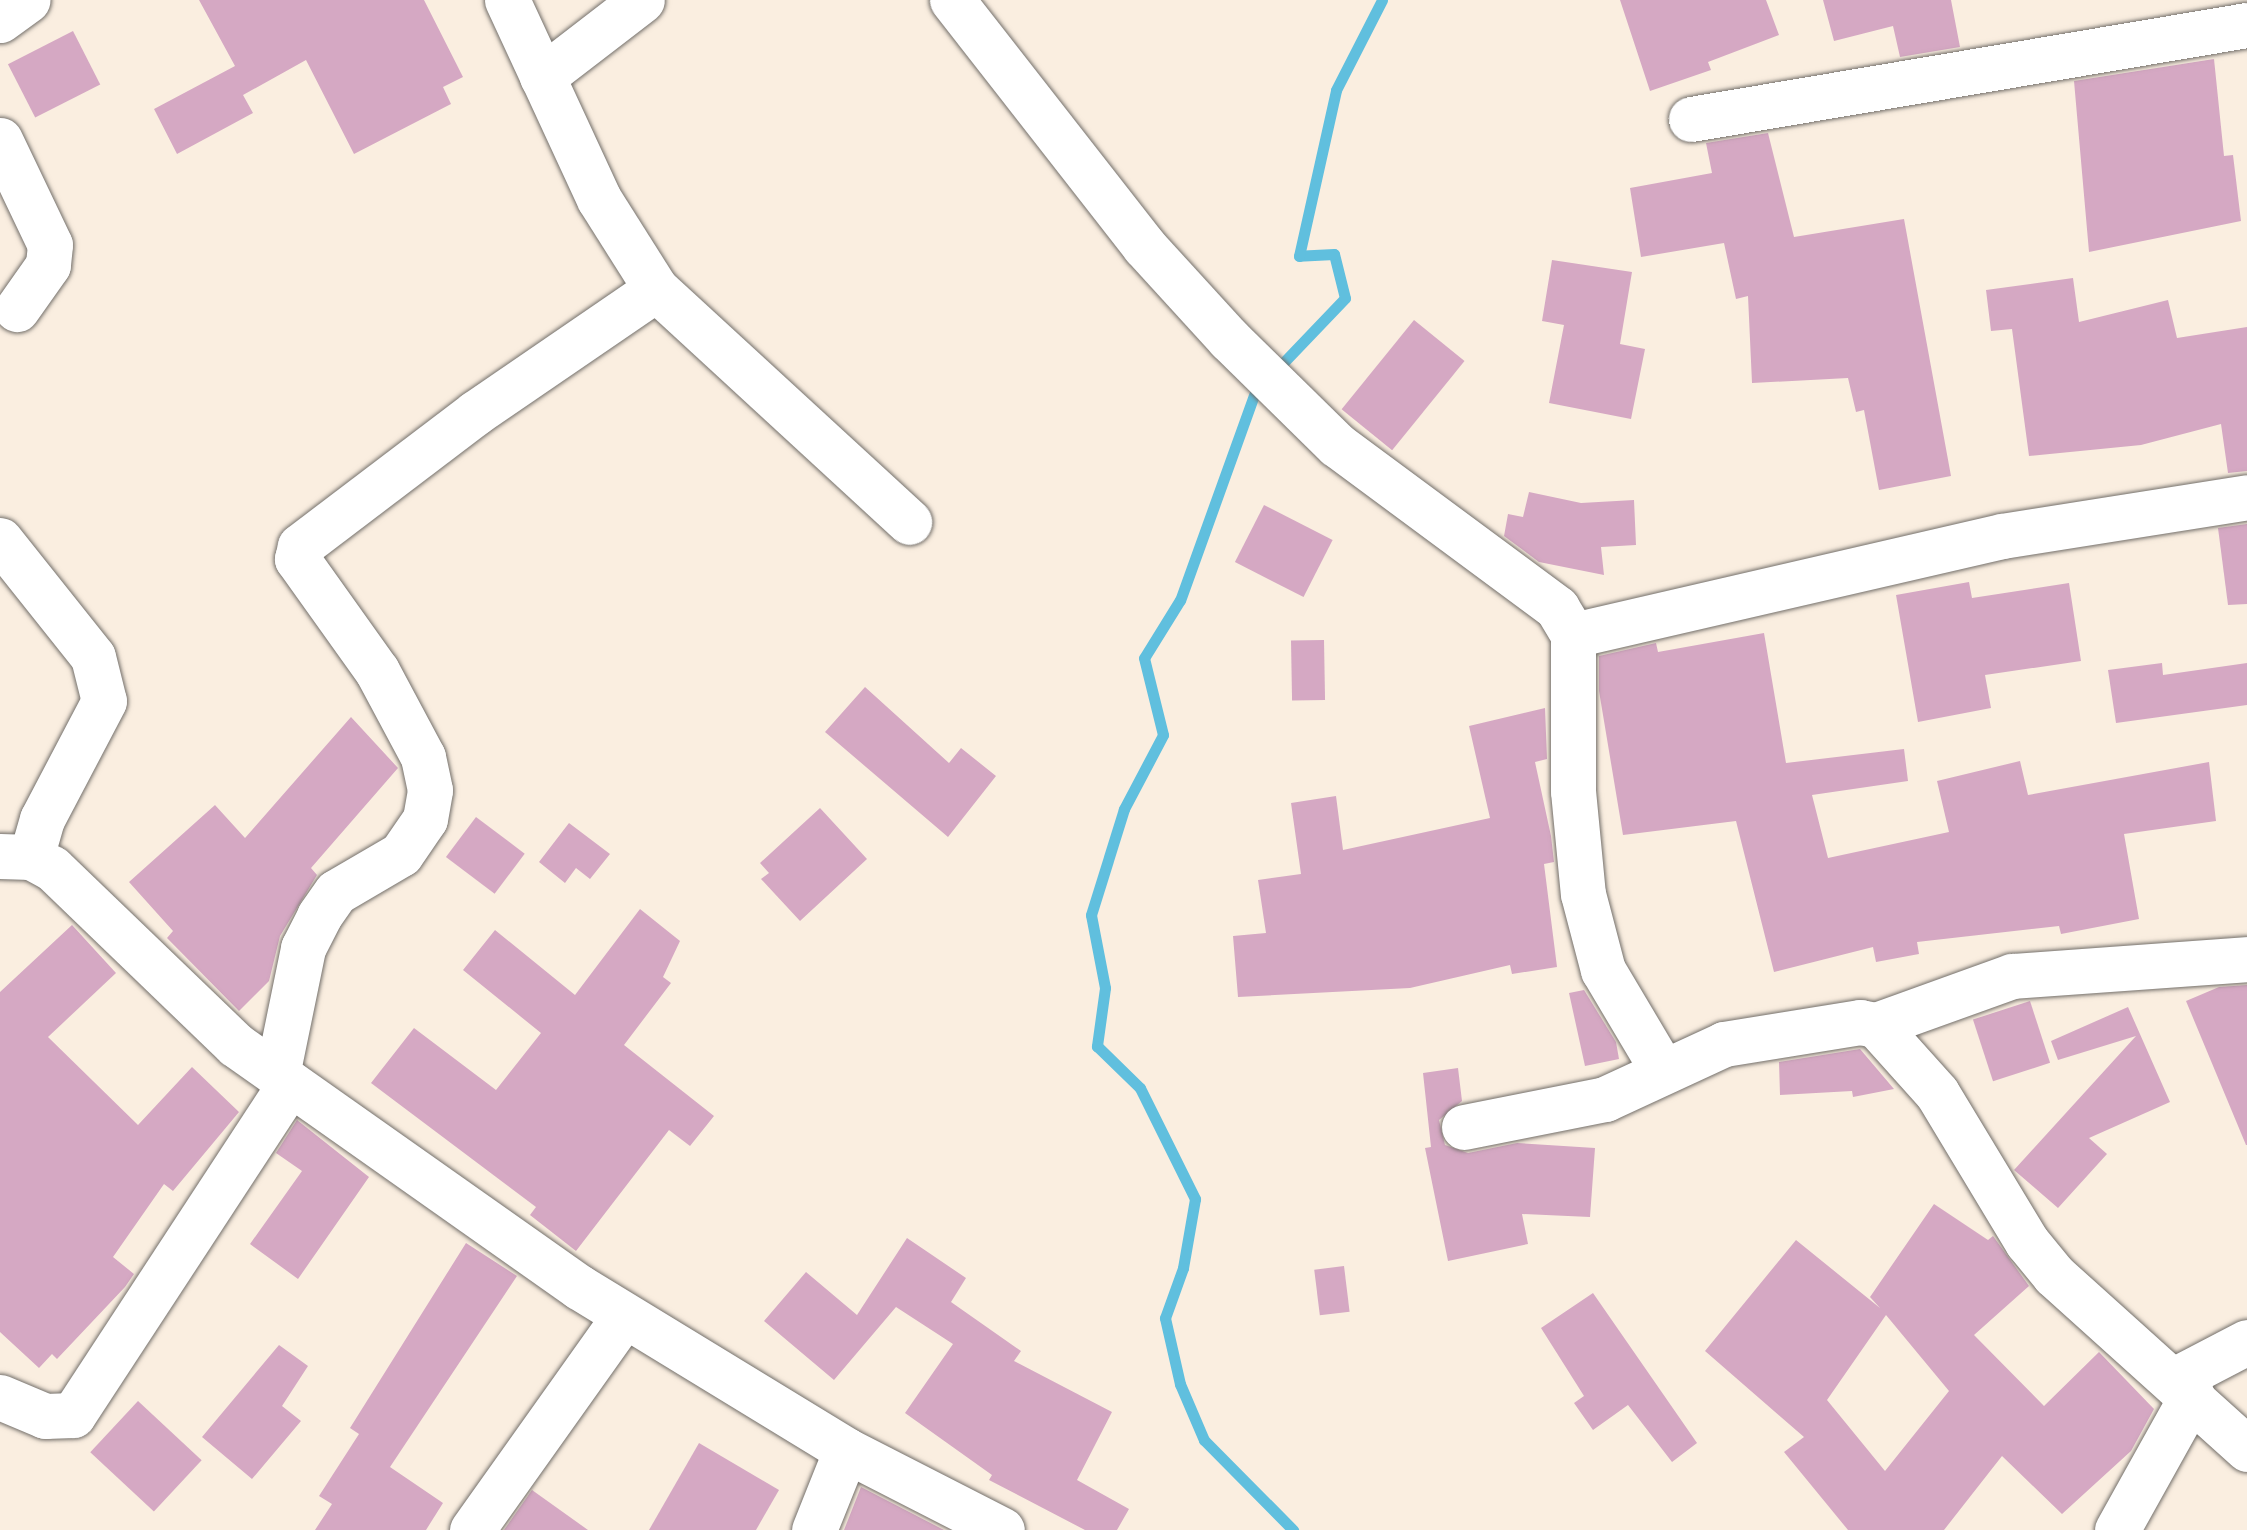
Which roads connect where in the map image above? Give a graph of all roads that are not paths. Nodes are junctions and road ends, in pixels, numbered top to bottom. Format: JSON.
{"nodes":[{"id":1,"x":28,"y":0,"type":"edge"},
{"id":2,"x":507,"y":0,"type":"edge"},
{"id":3,"x":642,"y":0,"type":"edge"},
{"id":4,"x":952,"y":0,"type":"edge"},
{"id":5,"x":0,"y":20,"type":"edge"},
{"id":6,"x":2247,"y":25,"type":"edge"},
{"id":7,"x":542,"y":77,"type":"junction"},
{"id":8,"x":1690,"y":120,"type":"dead end"},
{"id":9,"x":0,"y":140,"type":"edge"},
{"id":10,"x":656,"y":289,"type":"junction"},
{"id":11,"x":18,"y":309,"type":"dead end"},
{"id":12,"x":2247,"y":497,"type":"edge"},
{"id":13,"x":908,"y":522,"type":"dead end"},
{"id":14,"x":0,"y":540,"type":"edge"},
{"id":15,"x":1573,"y":635,"type":"junction"},
{"id":16,"x":15,"y":856,"type":"edge"},
{"id":17,"x":2247,"y":959,"type":"edge"},
{"id":18,"x":1876,"y":1025,"type":"junction"},
{"id":19,"x":1663,"y":1071,"type":"junction"},
{"id":20,"x":284,"y":1080,"type":"junction"},
{"id":21,"x":1464,"y":1128,"type":"dead end"},
{"id":22,"x":624,"y":1316,"type":"junction"},
{"id":23,"x":2247,"y":1342,"type":"edge"},
{"id":24,"x":2184,"y":1387,"type":"junction"},
{"id":25,"x":0,"y":1397,"type":"edge"},
{"id":26,"x":2247,"y":1448,"type":"edge"},
{"id":27,"x":846,"y":1450,"type":"junction"},
{"id":28,"x":472,"y":1530,"type":"edge"},
{"id":29,"x":814,"y":1530,"type":"edge"},
{"id":30,"x":1002,"y":1530,"type":"edge"},
{"id":31,"x":2117,"y":1530,"type":"edge"}],
"edges":[{"from":1,"to":5,"type":"street"},
{"from":2,"to":7,"type":"street"},
{"from":3,"to":7,"type":"street"},
{"from":4,"to":15,"type":"street"},
{"from":6,"to":8,"type":"street"},
{"from":7,"to":10,"type":"street"},
{"from":9,"to":11,"type":"street"},
{"from":10,"to":13,"type":"street"},
{"from":10,"to":20,"type":"street"},
{"from":12,"to":15,"type":"street"},
{"from":14,"to":16,"type":"street"},
{"from":15,"to":19,"type":"street"},
{"from":16,"to":20,"type":"street"},
{"from":17,"to":18,"type":"street"},
{"from":18,"to":19,"type":"street"},
{"from":18,"to":24,"type":"street"},
{"from":19,"to":21,"type":"street"},
{"from":20,"to":22,"type":"street"},
{"from":20,"to":25,"type":"street"},
{"from":22,"to":27,"type":"street"},
{"from":22,"to":28,"type":"street"},
{"from":23,"to":24,"type":"street"},
{"from":24,"to":26,"type":"street"},
{"from":24,"to":31,"type":"street"},
{"from":27,"to":29,"type":"street"},
{"from":27,"to":30,"type":"street"}]}
